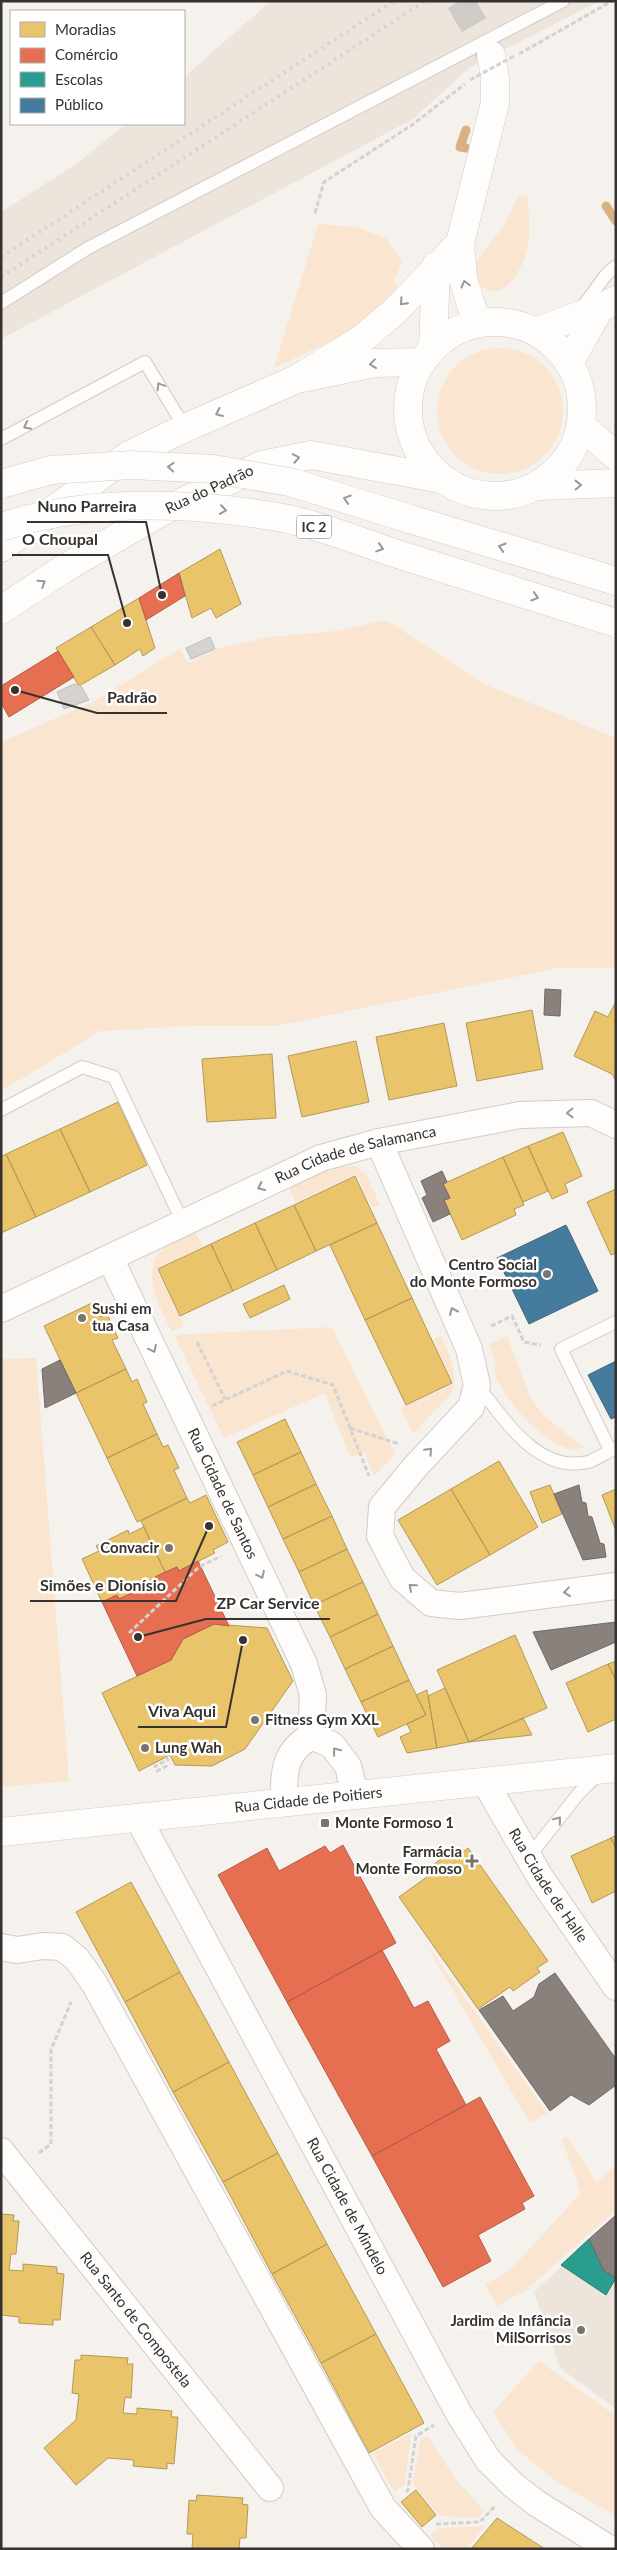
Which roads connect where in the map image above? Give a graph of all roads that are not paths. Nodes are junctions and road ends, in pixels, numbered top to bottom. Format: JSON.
{"nodes":[{"id":1,"x":563,"y":1,"type":"edge"},
{"id":2,"x":503,"y":55,"type":"road end"},
{"id":3,"x":460,"y":243,"type":"junction"},
{"id":4,"x":436,"y":266,"type":"junction"},
{"id":5,"x":616,"y":266,"type":"edge"},
{"id":6,"x":1,"y":303,"type":"edge"},
{"id":7,"x":597,"y":308,"type":"edge"},
{"id":8,"x":477,"y":324,"type":"junction"},
{"id":9,"x":537,"y":331,"type":"junction"},
{"id":10,"x":428,"y":355,"type":"junction"},
{"id":11,"x":569,"y":363,"type":"junction"},
{"id":12,"x":297,"y":378,"type":"junction"},
{"id":13,"x":582,"y":426,"type":"junction"},
{"id":14,"x":185,"y":428,"type":"junction"},
{"id":15,"x":1,"y":439,"type":"edge"},
{"id":16,"x":616,"y":456,"type":"edge"},
{"id":17,"x":442,"y":480,"type":"junction"},
{"id":18,"x":616,"y":483,"type":"edge"},
{"id":19,"x":1,"y":484,"type":"edge"},
{"id":20,"x":539,"y":486,"type":"junction"},
{"id":21,"x":1,"y":527,"type":"edge"},
{"id":22,"x":1,"y":548,"type":"edge"},
{"id":23,"x":616,"y":581,"type":"edge"},
{"id":24,"x":1,"y":610,"type":"edge"},
{"id":25,"x":616,"y":622,"type":"edge"},
{"id":26,"x":1,"y":1110,"type":"edge"},
{"id":27,"x":616,"y":1124,"type":"edge"},
{"id":28,"x":379,"y":1142,"type":"junction"},
{"id":29,"x":183,"y":1223,"type":"junction"},
{"id":30,"x":110,"y":1258,"type":"junction"},
{"id":31,"x":1,"y":1309,"type":"edge"},
{"id":32,"x":616,"y":1322,"type":"edge"},
{"id":33,"x":478,"y":1385,"type":"junction"},
{"id":34,"x":613,"y":1449,"type":"edge"},
{"id":35,"x":616,"y":1586,"type":"edge"},
{"id":36,"x":311,"y":1736,"type":"junction"},
{"id":37,"x":610,"y":1769,"type":"edge"},
{"id":38,"x":485,"y":1782,"type":"junction"},
{"id":39,"x":355,"y":1795,"type":"junction"},
{"id":40,"x":283,"y":1803,"type":"junction"},
{"id":41,"x":138,"y":1818,"type":"junction"},
{"id":42,"x":1,"y":1832,"type":"edge"},
{"id":43,"x":534,"y":1868,"type":"junction"},
{"id":44,"x":1,"y":1947,"type":"edge"},
{"id":45,"x":616,"y":1987,"type":"edge"},
{"id":46,"x":1,"y":2151,"type":"edge"},
{"id":47,"x":270,"y":2488,"type":"dead end"},
{"id":48,"x":426,"y":2538,"type":"edge"},
{"id":49,"x":610,"y":2549,"type":"edge"}],
"edges":[{"from":1,"to":6,"type":"lane"},
{"from":2,"to":3,"type":"main road"},
{"from":3,"to":4,"type":"main road"},
{"from":8,"to":3,"type":"main road","one_way":true},
{"from":4,"to":10,"type":"main road"},
{"from":4,"to":12,"type":"main road","one_way":true},
{"from":5,"to":7,"type":"lane"},
{"from":7,"to":9,"type":"main road"},
{"from":7,"to":11,"type":"main road"},
{"from":8,"to":9,"type":"main road"},
{"from":8,"to":10,"type":"main road"},
{"from":9,"to":11,"type":"main road"},
{"from":10,"to":12,"type":"main road","one_way":true},
{"from":10,"to":17,"type":"main road"},
{"from":11,"to":13,"type":"main road"},
{"from":12,"to":14,"type":"main road","one_way":true},
{"from":13,"to":16,"type":"main road"},
{"from":13,"to":20,"type":"main road"},
{"from":14,"to":15,"type":"lane","one_way":true},
{"from":14,"to":22,"type":"main road"},
{"from":17,"to":20,"type":"main road"},
{"from":24,"to":17,"type":"main road","name":"Rua do Padrão","one_way":true},
{"from":20,"to":18,"type":"main road","one_way":true},
{"from":23,"to":19,"type":"main road","number":"IC 2","one_way":true,"bridge":true},
{"from":21,"to":25,"type":"main road","number":"IC 2","one_way":true,"bridge":true},
{"from":26,"to":29,"type":"lane"},
{"from":27,"to":28,"type":"street","name":"Rua Cidade de Salamanca","one_way":true},
{"from":28,"to":29,"type":"street","name":"Rua Cidade de Salamanca","one_way":true},
{"from":33,"to":28,"type":"street","one_way":true},
{"from":29,"to":30,"type":"street","name":"Rua Cidade de Salamanca"},
{"from":30,"to":31,"type":"street","name":"Rua Cidade de Salamanca"},
{"from":30,"to":36,"type":"street","name":"Rua Cidade de Santos","one_way":true},
{"from":32,"to":34,"type":"lane"},
{"from":33,"to":34,"type":"lane"},
{"from":35,"to":33,"type":"street","one_way":true},
{"from":39,"to":36,"type":"street","one_way":true},
{"from":36,"to":40,"type":"street"},
{"from":37,"to":38,"type":"main road","name":"Rua Cidade de Poitiers"},
{"from":43,"to":37,"type":"lane","one_way":true},
{"from":38,"to":39,"type":"main road","name":"Rua Cidade de Poitiers"},
{"from":38,"to":43,"type":"street","name":"Rua Cidade de Halle"},
{"from":39,"to":40,"type":"main road","name":"Rua Cidade de Poitiers"},
{"from":40,"to":41,"type":"main road","name":"Rua Cidade de Poitiers"},
{"from":41,"to":42,"type":"main road","name":"Rua Cidade de Poitiers"},
{"from":41,"to":49,"type":"street","name":"Rua Cidade de Mindelo"},
{"from":43,"to":45,"type":"street","name":"Rua Cidade de Halle"},
{"from":44,"to":48,"type":"street"},
{"from":46,"to":47,"type":"street","name":"Rua Santo de Compostela"}]}
